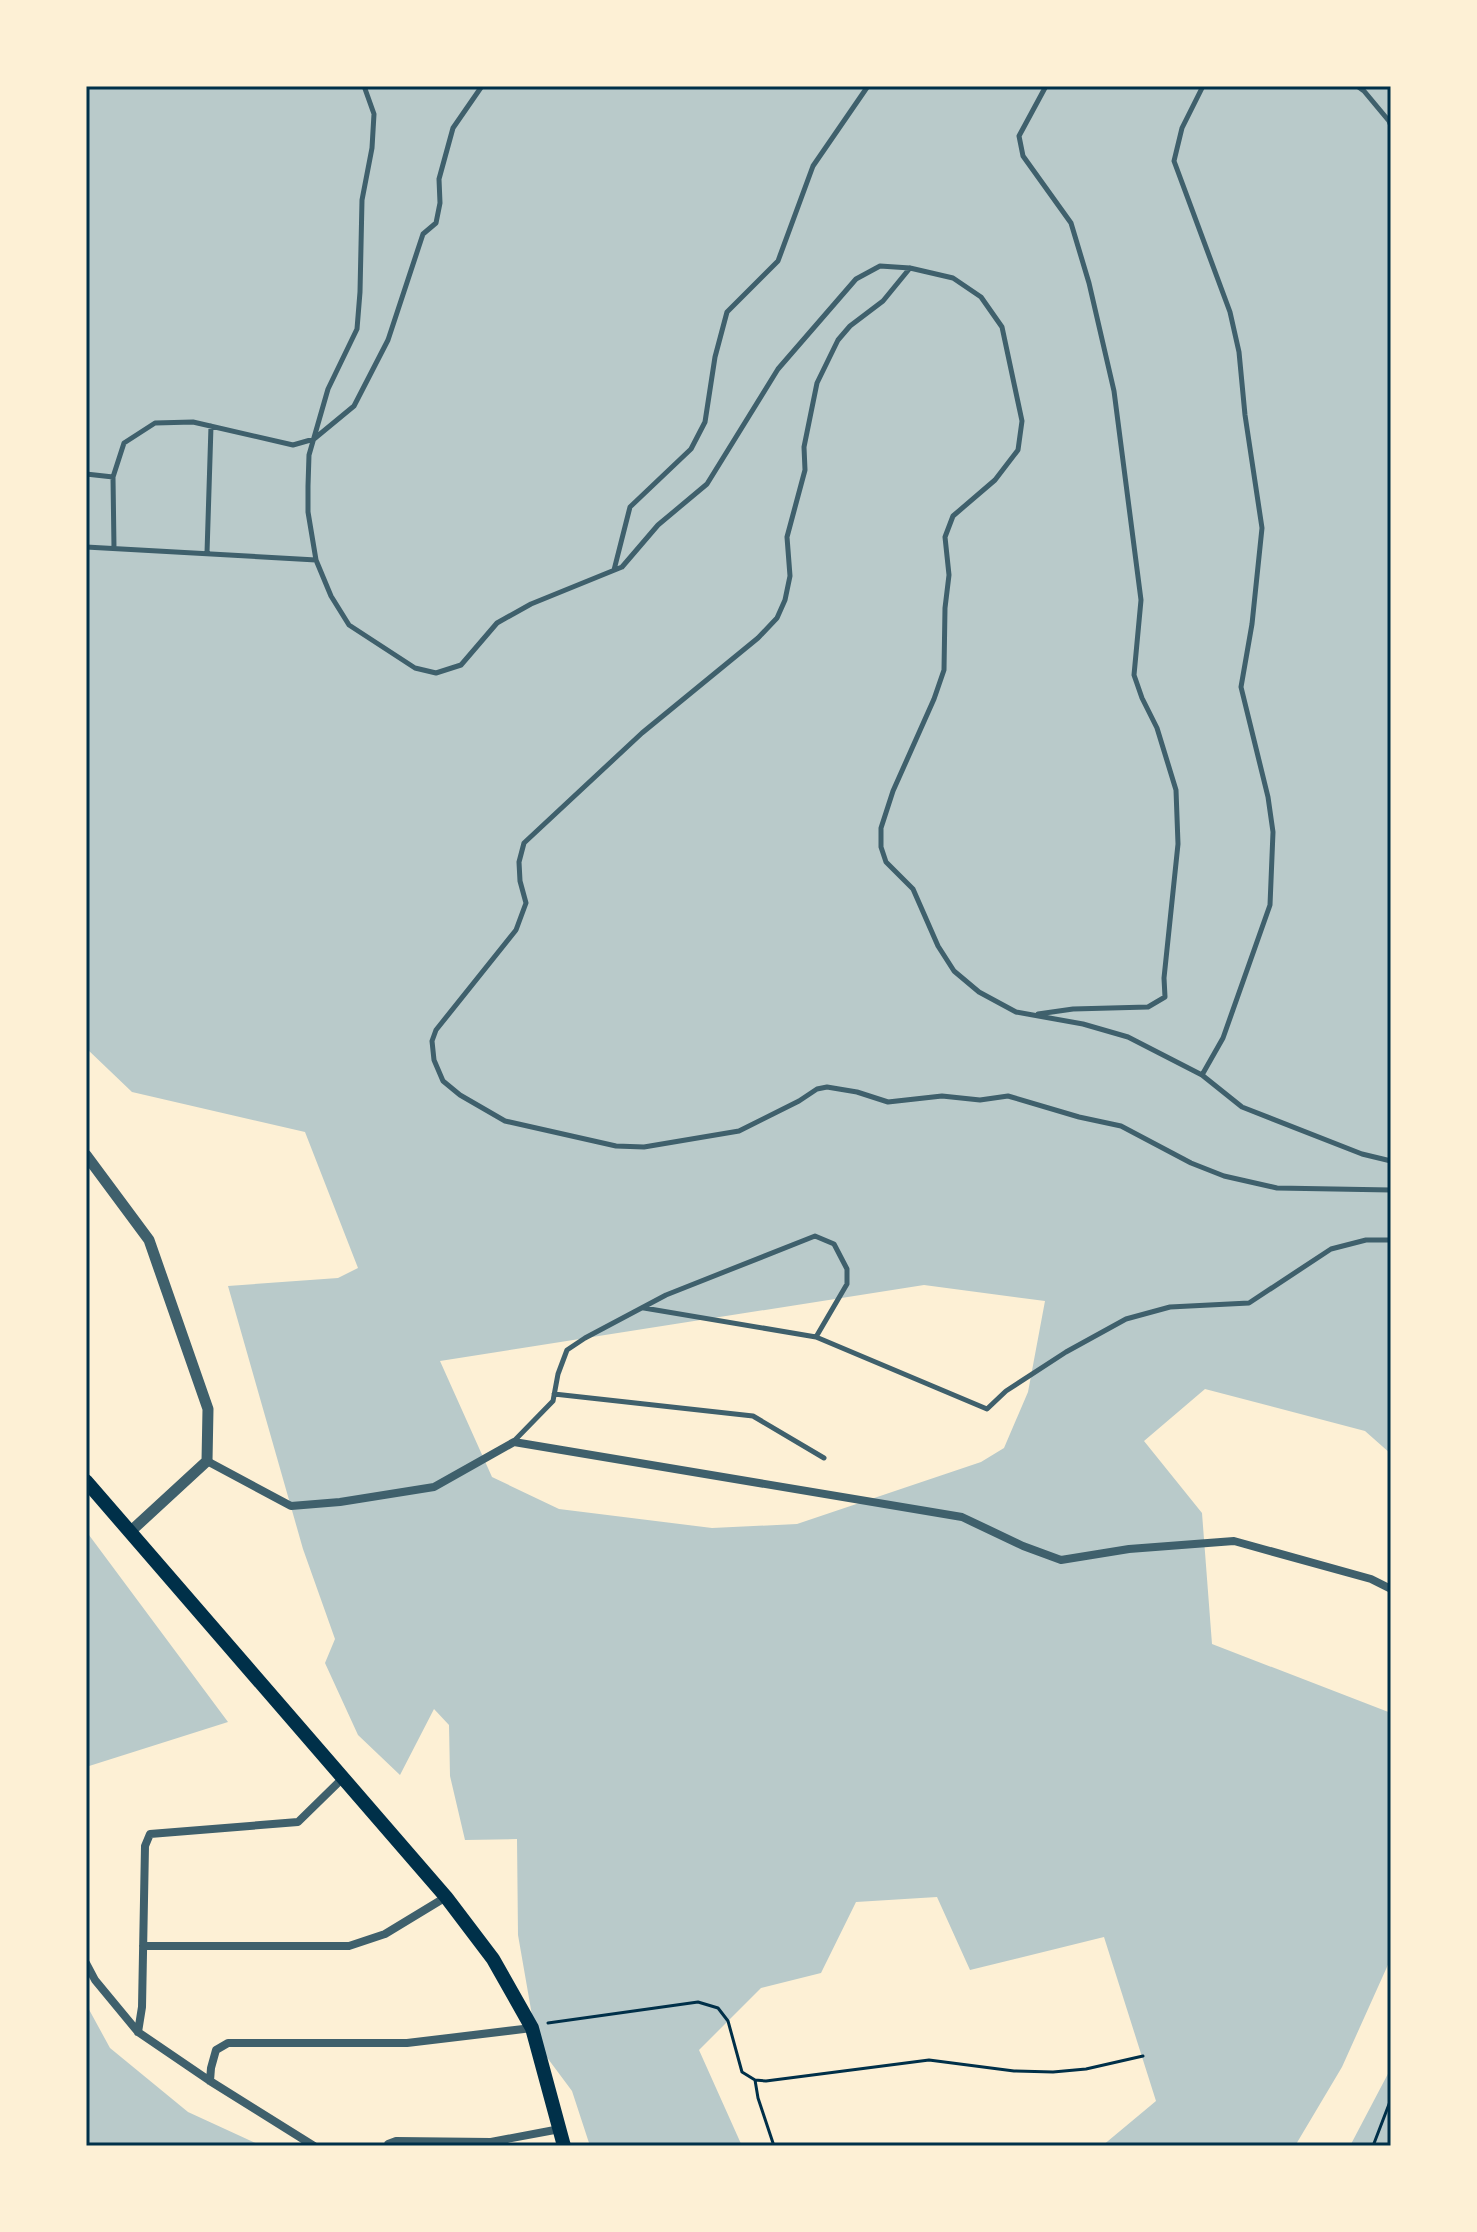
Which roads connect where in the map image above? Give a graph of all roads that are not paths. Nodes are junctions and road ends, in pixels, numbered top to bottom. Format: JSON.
{"nodes":[{"id":1,"x":364,"y":86,"type":"edge"},
{"id":2,"x":482,"y":86,"type":"edge"},
{"id":3,"x":868,"y":86,"type":"edge"},
{"id":4,"x":1046,"y":86,"type":"edge"},
{"id":5,"x":1203,"y":86,"type":"edge"},
{"id":6,"x":1357,"y":86,"type":"edge"},
{"id":7,"x":1391,"y":126,"type":"edge"},
{"id":8,"x":910,"y":268,"type":"junction"},
{"id":9,"x":211,"y":426,"type":"junction"},
{"id":10,"x":314,"y":439,"type":"junction"},
{"id":11,"x":86,"y":474,"type":"edge"},
{"id":12,"x":113,"y":477,"type":"junction"},
{"id":13,"x":86,"y":547,"type":"edge"},
{"id":14,"x":114,"y":548,"type":"junction"},
{"id":15,"x":207,"y":553,"type":"junction"},
{"id":16,"x":316,"y":560,"type":"junction"},
{"id":17,"x":614,"y":570,"type":"junction"},
{"id":18,"x":1033,"y":1015,"type":"junction"},
{"id":19,"x":1202,"y":1075,"type":"junction"},
{"id":20,"x":86,"y":1155,"type":"edge"},
{"id":21,"x":1391,"y":1161,"type":"edge"},
{"id":22,"x":1391,"y":1190,"type":"edge"},
{"id":23,"x":1391,"y":1240,"type":"edge"},
{"id":24,"x":643,"y":1307,"type":"junction"},
{"id":25,"x":816,"y":1337,"type":"junction"},
{"id":26,"x":554,"y":1394,"type":"junction"},
{"id":27,"x":514,"y":1442,"type":"junction"},
{"id":28,"x":824,"y":1458,"type":"dead end"},
{"id":29,"x":207,"y":1461,"type":"junction"},
{"id":30,"x":86,"y":1481,"type":"edge"},
{"id":31,"x":131,"y":1531,"type":"junction"},
{"id":32,"x":1391,"y":1589,"type":"edge"},
{"id":33,"x":343,"y":1778,"type":"junction"},
{"id":34,"x":446,"y":1897,"type":"junction"},
{"id":35,"x":143,"y":1946,"type":"junction"},
{"id":36,"x":86,"y":1963,"type":"edge"},
{"id":37,"x":532,"y":2028,"type":"junction"},
{"id":38,"x":138,"y":2032,"type":"junction"},
{"id":39,"x":210,"y":2081,"type":"junction"},
{"id":40,"x":560,"y":2129,"type":"junction"},
{"id":41,"x":314,"y":2146,"type":"edge"},
{"id":42,"x":388,"y":2146,"type":"edge"},
{"id":43,"x":564,"y":2146,"type":"edge"}],
"edges":[{"from":1,"to":10,"type":"lane"},
{"from":2,"to":10,"type":"lane"},
{"from":3,"to":17,"type":"lane"},
{"from":4,"to":18,"type":"lane"},
{"from":5,"to":19,"type":"lane"},
{"from":6,"to":7,"type":"lane"},
{"from":8,"to":17,"type":"lane"},
{"from":8,"to":18,"type":"lane"},
{"from":8,"to":22,"type":"lane"},
{"from":9,"to":10,"type":"lane"},
{"from":9,"to":12,"type":"lane"},
{"from":9,"to":15,"type":"lane"},
{"from":10,"to":16,"type":"lane"},
{"from":11,"to":12,"type":"lane"},
{"from":12,"to":14,"type":"lane"},
{"from":13,"to":14,"type":"lane"},
{"from":14,"to":15,"type":"lane"},
{"from":15,"to":16,"type":"lane"},
{"from":16,"to":17,"type":"lane"},
{"from":18,"to":19,"type":"lane"},
{"from":19,"to":21,"type":"lane"},
{"from":20,"to":29,"type":"street"},
{"from":23,"to":25,"type":"lane"},
{"from":24,"to":25,"type":"lane"},
{"from":24,"to":25,"type":"lane"},
{"from":24,"to":26,"type":"lane"},
{"from":26,"to":27,"type":"lane"},
{"from":26,"to":28,"type":"lane"},
{"from":27,"to":29,"type":"street"},
{"from":27,"to":32,"type":"street"},
{"from":29,"to":31,"type":"street"},
{"from":30,"to":31,"type":"main road"},
{"from":31,"to":33,"type":"main road"},
{"from":33,"to":34,"type":"main road"},
{"from":33,"to":35,"type":"street"},
{"from":34,"to":35,"type":"street"},
{"from":34,"to":37,"type":"main road"},
{"from":35,"to":38,"type":"street"},
{"from":36,"to":38,"type":"street"},
{"from":37,"to":39,"type":"street"},
{"from":37,"to":40,"type":"main road"},
{"from":38,"to":39,"type":"street"},
{"from":39,"to":41,"type":"street"},
{"from":40,"to":42,"type":"street"},
{"from":40,"to":43,"type":"main road"}]}
